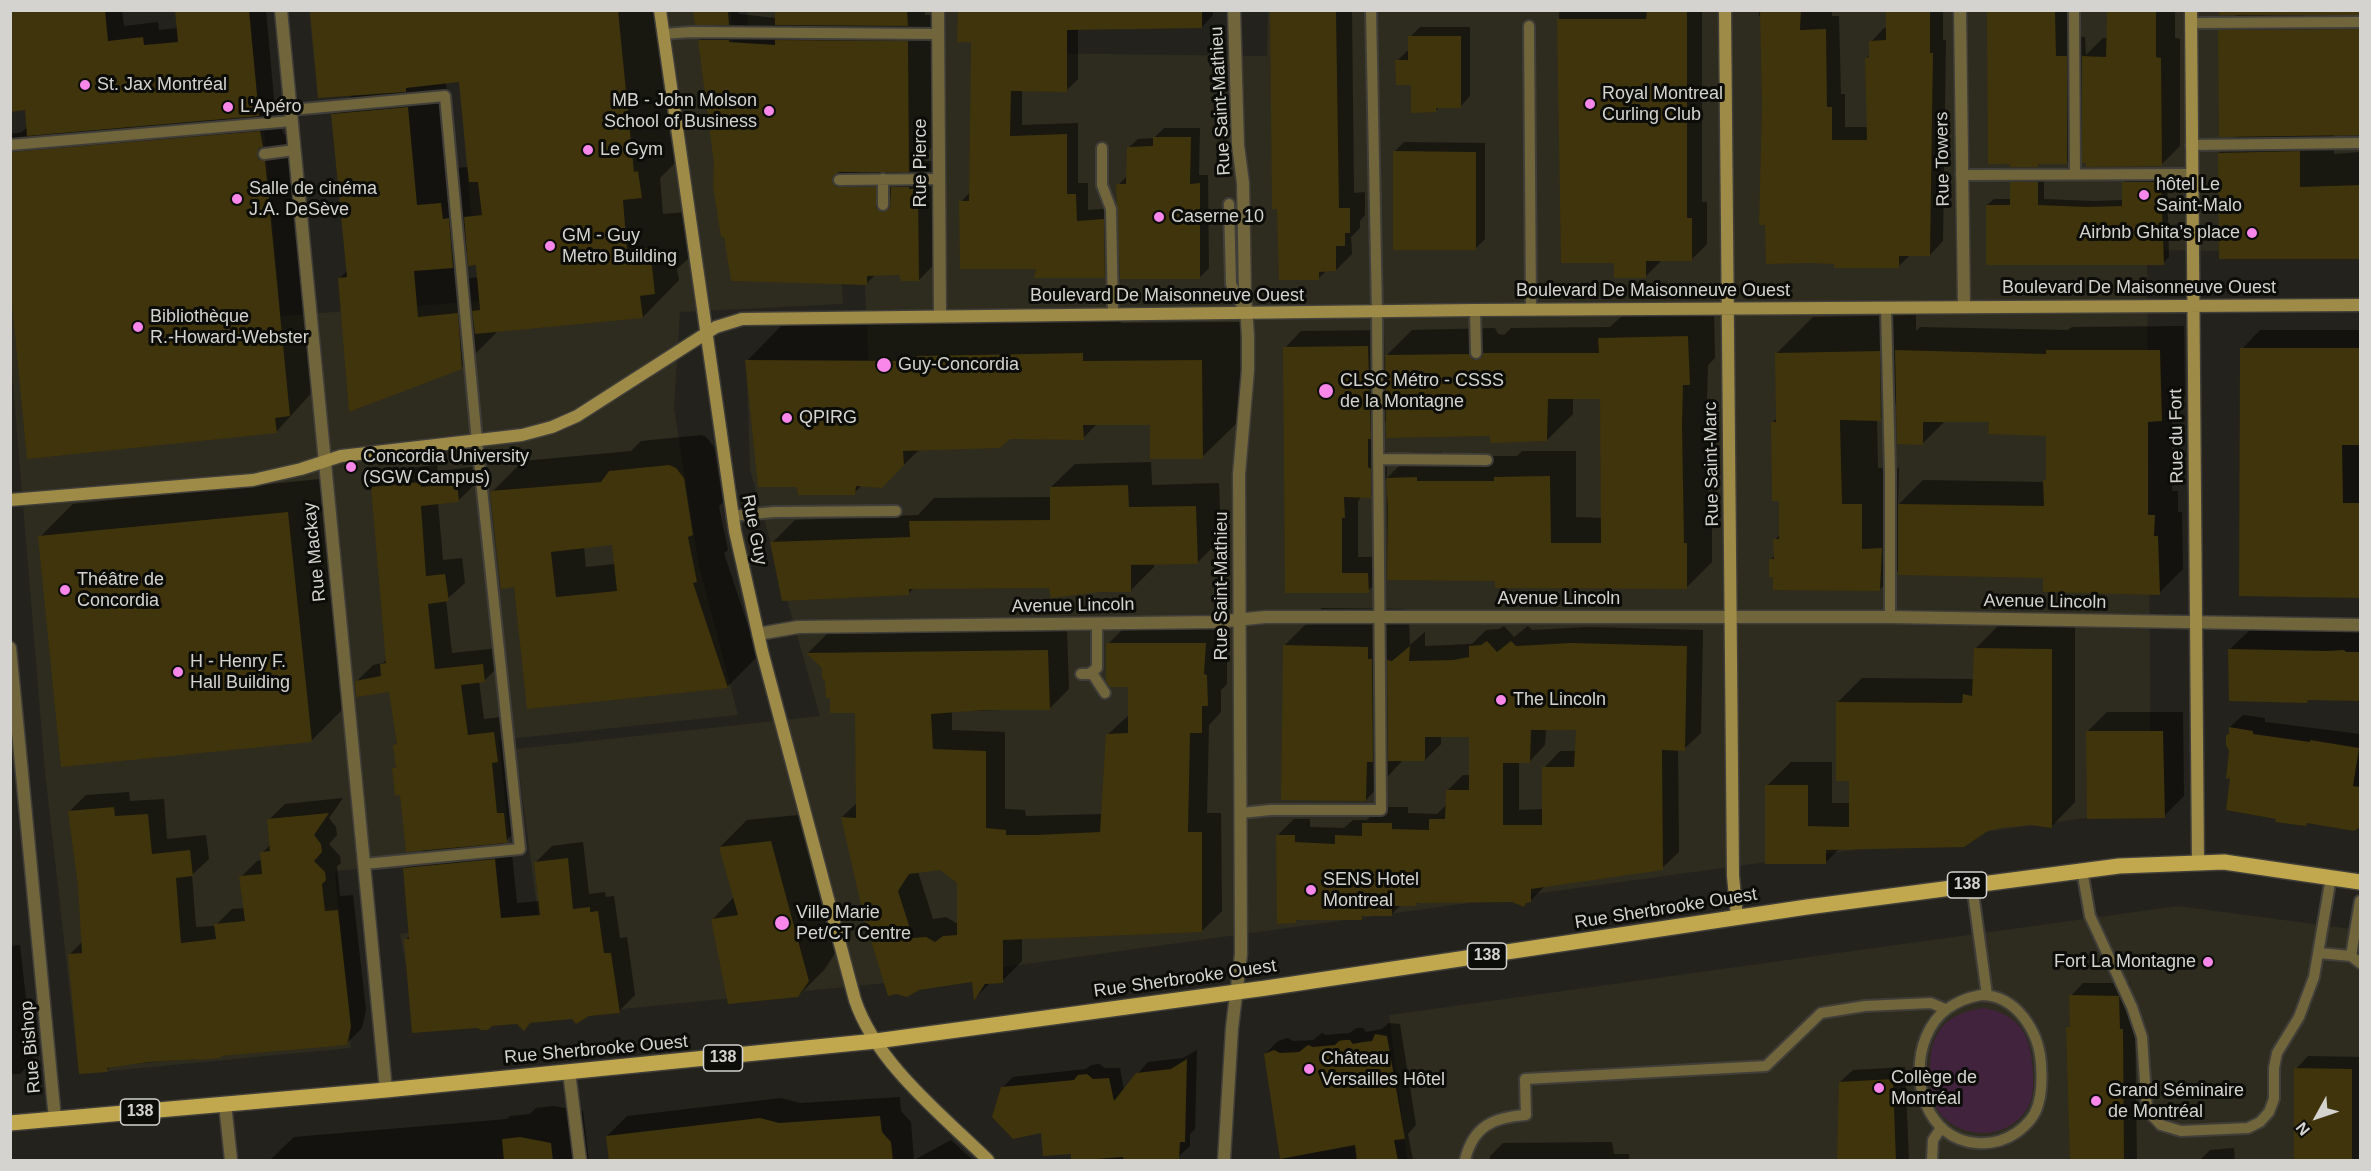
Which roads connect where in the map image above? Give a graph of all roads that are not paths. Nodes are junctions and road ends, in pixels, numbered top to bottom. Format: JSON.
{"nodes":[{"id":1,"x":281,"y":10,"type":"edge"},
{"id":2,"x":660,"y":10,"type":"edge"},
{"id":3,"x":938,"y":10,"type":"edge"},
{"id":4,"x":1234,"y":10,"type":"edge"},
{"id":5,"x":1371,"y":10,"type":"edge"},
{"id":6,"x":1725,"y":10,"type":"edge"},
{"id":7,"x":1960,"y":10,"type":"edge"},
{"id":8,"x":2074,"y":10,"type":"edge"},
{"id":9,"x":2191,"y":16,"type":"edge"},
{"id":10,"x":2361,"y":22,"type":"edge"},
{"id":11,"x":1529,"y":27,"type":"dead end"},
{"id":12,"x":663,"y":34,"type":"junction"},
{"id":13,"x":938,"y":34,"type":"junction"},
{"id":14,"x":292,"y":116,"type":"junction"},
{"id":15,"x":2361,"y":143,"type":"edge"},
{"id":16,"x":10,"y":145,"type":"edge"},
{"id":17,"x":2191,"y":145,"type":"junction"},
{"id":18,"x":1102,"y":148,"type":"dead end"},
{"id":19,"x":295,"y":150,"type":"junction"},
{"id":20,"x":264,"y":154,"type":"dead end"},
{"id":21,"x":2074,"y":174,"type":"junction"},
{"id":22,"x":2191,"y":174,"type":"junction"},
{"id":23,"x":1961,"y":175,"type":"junction"},
{"id":24,"x":939,"y":178,"type":"junction"},
{"id":25,"x":883,"y":179,"type":"junction"},
{"id":26,"x":839,"y":180,"type":"dead end"},
{"id":27,"x":1230,"y":204,"type":"dead end"},
{"id":28,"x":883,"y":206,"type":"dead end"},
{"id":29,"x":2361,"y":305,"type":"edge"},
{"id":30,"x":1964,"y":307,"type":"junction"},
{"id":31,"x":2193,"y":307,"type":"junction"},
{"id":32,"x":1886,"y":308,"type":"junction"},
{"id":33,"x":1727,"y":309,"type":"junction"},
{"id":34,"x":1475,"y":310,"type":"junction"},
{"id":35,"x":1531,"y":310,"type":"junction"},
{"id":36,"x":1377,"y":312,"type":"junction"},
{"id":37,"x":1113,"y":314,"type":"junction"},
{"id":38,"x":1246,"y":314,"type":"junction"},
{"id":39,"x":940,"y":316,"type":"junction"},
{"id":40,"x":706,"y":334,"type":"junction"},
{"id":41,"x":1476,"y":353,"type":"dead end"},
{"id":42,"x":477,"y":442,"type":"junction"},
{"id":43,"x":1378,"y":459,"type":"junction"},
{"id":44,"x":1487,"y":460,"type":"dead end"},
{"id":45,"x":324,"y":461,"type":"junction"},
{"id":46,"x":10,"y":500,"type":"edge"},
{"id":47,"x":896,"y":511,"type":"dead end"},
{"id":48,"x":732,"y":516,"type":"junction"},
{"id":49,"x":1380,"y":616,"type":"junction"},
{"id":50,"x":1731,"y":617,"type":"junction"},
{"id":51,"x":1890,"y":617,"type":"junction"},
{"id":52,"x":1241,"y":619,"type":"junction"},
{"id":53,"x":2197,"y":622,"type":"junction"},
{"id":54,"x":1097,"y":624,"type":"junction"},
{"id":55,"x":2361,"y":625,"type":"edge"},
{"id":56,"x":758,"y":634,"type":"junction"},
{"id":57,"x":10,"y":648,"type":"edge"},
{"id":58,"x":1105,"y":693,"type":"dead end"},
{"id":59,"x":17,"y":778,"type":"edge"},
{"id":60,"x":1241,"y":813,"type":"junction"},
{"id":61,"x":2198,"y":862,"type":"junction"},
{"id":62,"x":364,"y":864,"type":"junction"},
{"id":63,"x":2082,"y":870,"type":"junction"},
{"id":64,"x":2331,"y":877,"type":"junction"},
{"id":65,"x":2361,"y":882,"type":"edge"},
{"id":66,"x":1972,"y":885,"type":"junction"},
{"id":67,"x":2361,"y":901,"type":"edge"},
{"id":68,"x":1737,"y":918,"type":"junction"},
{"id":69,"x":2319,"y":953,"type":"junction"},
{"id":70,"x":2351,"y":956,"type":"junction"},
{"id":71,"x":2361,"y":963,"type":"edge"},
{"id":72,"x":1237,"y":992,"type":"junction"},
{"id":73,"x":1987,"y":995,"type":"junction"},
{"id":74,"x":1945,"y":1009,"type":"junction"},
{"id":75,"x":876,"y":1041,"type":"junction"},
{"id":76,"x":569,"y":1072,"type":"junction"},
{"id":77,"x":386,"y":1090,"type":"junction"},
{"id":78,"x":225,"y":1104,"type":"junction"},
{"id":79,"x":56,"y":1119,"type":"junction"},
{"id":80,"x":10,"y":1123,"type":"edge"},
{"id":81,"x":1941,"y":1128,"type":"junction"},
{"id":82,"x":231,"y":1161,"type":"edge"},
{"id":83,"x":580,"y":1161,"type":"edge"},
{"id":84,"x":988,"y":1161,"type":"edge"},
{"id":85,"x":1224,"y":1161,"type":"edge"},
{"id":86,"x":1465,"y":1161,"type":"edge"},
{"id":87,"x":1932,"y":1161,"type":"edge"}],
"edges":[{"from":1,"to":14,"type":"street","name":"Rue Mackay"},
{"from":2,"to":12,"type":"street","name":"Rue Guy"},
{"from":3,"to":13,"type":"street","name":"Rue Pierce"},
{"from":4,"to":38,"type":"street","name":"Rue Saint-Mathieu"},
{"from":5,"to":36,"type":"lane"},
{"from":6,"to":33,"type":"street","name":"Rue Saint-Marc"},
{"from":7,"to":23,"type":"street","name":"Rue Towers"},
{"from":8,"to":21,"type":"lane"},
{"from":9,"to":10,"type":"lane"},
{"from":9,"to":17,"type":"street","name":"Rue du Fort"},
{"from":11,"to":35,"type":"lane"},
{"from":12,"to":13,"type":"lane"},
{"from":12,"to":40,"type":"street","name":"Rue Guy"},
{"from":13,"to":24,"type":"street","name":"Rue Pierce"},
{"from":14,"to":16,"type":"lane"},
{"from":14,"to":19,"type":"street","name":"Rue Mackay"},
{"from":14,"to":42,"type":"lane"},
{"from":15,"to":17,"type":"lane"},
{"from":17,"to":22,"type":"street","name":"Rue du Fort"},
{"from":18,"to":37,"type":"lane"},
{"from":19,"to":20,"type":"lane"},
{"from":19,"to":45,"type":"street","name":"Rue Mackay"},
{"from":21,"to":22,"type":"lane"},
{"from":21,"to":23,"type":"lane"},
{"from":22,"to":31,"type":"street","name":"Rue du Fort"},
{"from":23,"to":30,"type":"street","name":"Rue Towers"},
{"from":24,"to":25,"type":"lane"},
{"from":24,"to":39,"type":"street","name":"Rue Pierce"},
{"from":25,"to":26,"type":"lane"},
{"from":25,"to":28,"type":"lane"},
{"from":27,"to":38,"type":"lane"},
{"from":29,"to":31,"type":"street","name":"Boulevard De Maisonneuve Ouest"},
{"from":30,"to":31,"type":"street","name":"Boulevard De Maisonneuve Ouest"},
{"from":30,"to":32,"type":"street","name":"Boulevard De Maisonneuve Ouest"},
{"from":31,"to":53,"type":"street","name":"Rue du Fort"},
{"from":32,"to":33,"type":"street","name":"Boulevard De Maisonneuve Ouest"},
{"from":32,"to":51,"type":"lane"},
{"from":33,"to":35,"type":"street","name":"Boulevard De Maisonneuve Ouest"},
{"from":33,"to":50,"type":"street","name":"Rue Saint-Marc"},
{"from":34,"to":35,"type":"street","name":"Boulevard De Maisonneuve Ouest"},
{"from":34,"to":36,"type":"street","name":"Boulevard De Maisonneuve Ouest"},
{"from":34,"to":41,"type":"lane"},
{"from":36,"to":38,"type":"street","name":"Boulevard De Maisonneuve Ouest"},
{"from":36,"to":43,"type":"lane"},
{"from":37,"to":38,"type":"street","name":"Boulevard De Maisonneuve Ouest"},
{"from":37,"to":39,"type":"street","name":"Boulevard De Maisonneuve Ouest"},
{"from":38,"to":52,"type":"street","name":"Rue Saint-Mathieu"},
{"from":39,"to":40,"type":"street","name":"Boulevard De Maisonneuve Ouest"},
{"from":40,"to":42,"type":"street","name":"Boulevard De Maisonneuve Ouest"},
{"from":40,"to":48,"type":"street","name":"Rue Guy"},
{"from":42,"to":45,"type":"street","name":"Boulevard De Maisonneuve Ouest"},
{"from":42,"to":62,"type":"lane"},
{"from":43,"to":44,"type":"lane"},
{"from":43,"to":49,"type":"lane"},
{"from":45,"to":46,"type":"street","name":"Boulevard De Maisonneuve Ouest"},
{"from":45,"to":62,"type":"street","name":"Rue Mackay"},
{"from":47,"to":48,"type":"lane"},
{"from":48,"to":56,"type":"street","name":"Rue Guy"},
{"from":49,"to":50,"type":"street","name":"Avenue Lincoln"},
{"from":49,"to":52,"type":"street","name":"Avenue Lincoln"},
{"from":49,"to":60,"type":"lane"},
{"from":50,"to":51,"type":"street","name":"Avenue Lincoln"},
{"from":50,"to":68,"type":"street","name":"Rue Saint-Marc"},
{"from":51,"to":53,"type":"street","name":"Avenue Lincoln"},
{"from":52,"to":54,"type":"street","name":"Avenue Lincoln"},
{"from":52,"to":60,"type":"street","name":"Rue Saint-Mathieu"},
{"from":53,"to":55,"type":"street","name":"Avenue Lincoln"},
{"from":53,"to":61,"type":"street","name":"Rue du Fort"},
{"from":54,"to":56,"type":"street","name":"Avenue Lincoln"},
{"from":54,"to":58,"type":"lane"},
{"from":56,"to":75,"type":"street","name":"Rue Guy"},
{"from":57,"to":59,"type":"street","name":"Rue Bishop"},
{"from":59,"to":79,"type":"street","name":"Rue Bishop"},
{"from":60,"to":72,"type":"street","name":"Rue Saint-Mathieu"},
{"from":61,"to":63,"type":"main road","name":"Rue Sherbrooke Ouest","number":"138"},
{"from":61,"to":64,"type":"main road","name":"Rue Sherbrooke Ouest","number":"138"},
{"from":62,"to":77,"type":"street","name":"Rue Mackay"},
{"from":63,"to":66,"type":"main road","name":"Rue Sherbrooke Ouest","number":"138"},
{"from":63,"to":69,"type":"lane"},
{"from":64,"to":65,"type":"main road","name":"Rue Sherbrooke Ouest","number":"138"},
{"from":64,"to":69,"type":"lane"},
{"from":66,"to":68,"type":"main road","name":"Rue Sherbrooke Ouest","number":"138"},
{"from":66,"to":73,"type":"lane"},
{"from":67,"to":70,"type":"lane"},
{"from":68,"to":72,"type":"main road","name":"Rue Sherbrooke Ouest","number":"138"},
{"from":69,"to":70,"type":"lane"},
{"from":70,"to":71,"type":"lane"},
{"from":72,"to":75,"type":"main road","name":"Rue Sherbrooke Ouest","number":"138"},
{"from":72,"to":85,"type":"street","name":"Rue Saint-Mathieu"},
{"from":73,"to":74,"type":"lane"},
{"from":73,"to":81,"type":"lane"},
{"from":74,"to":81,"type":"lane"},
{"from":74,"to":86,"type":"lane"},
{"from":75,"to":76,"type":"main road","name":"Rue Sherbrooke Ouest","number":"138"},
{"from":75,"to":84,"type":"street","name":"Rue Guy"},
{"from":76,"to":77,"type":"main road","name":"Rue Sherbrooke Ouest","number":"138"},
{"from":76,"to":83,"type":"street"},
{"from":77,"to":78,"type":"main road","name":"Rue Sherbrooke Ouest","number":"138"},
{"from":78,"to":79,"type":"main road","name":"Rue Sherbrooke Ouest","number":"138"},
{"from":78,"to":82,"type":"street"},
{"from":79,"to":80,"type":"main road","name":"Rue Sherbrooke Ouest","number":"138"},
{"from":81,"to":87,"type":"lane"}]}
